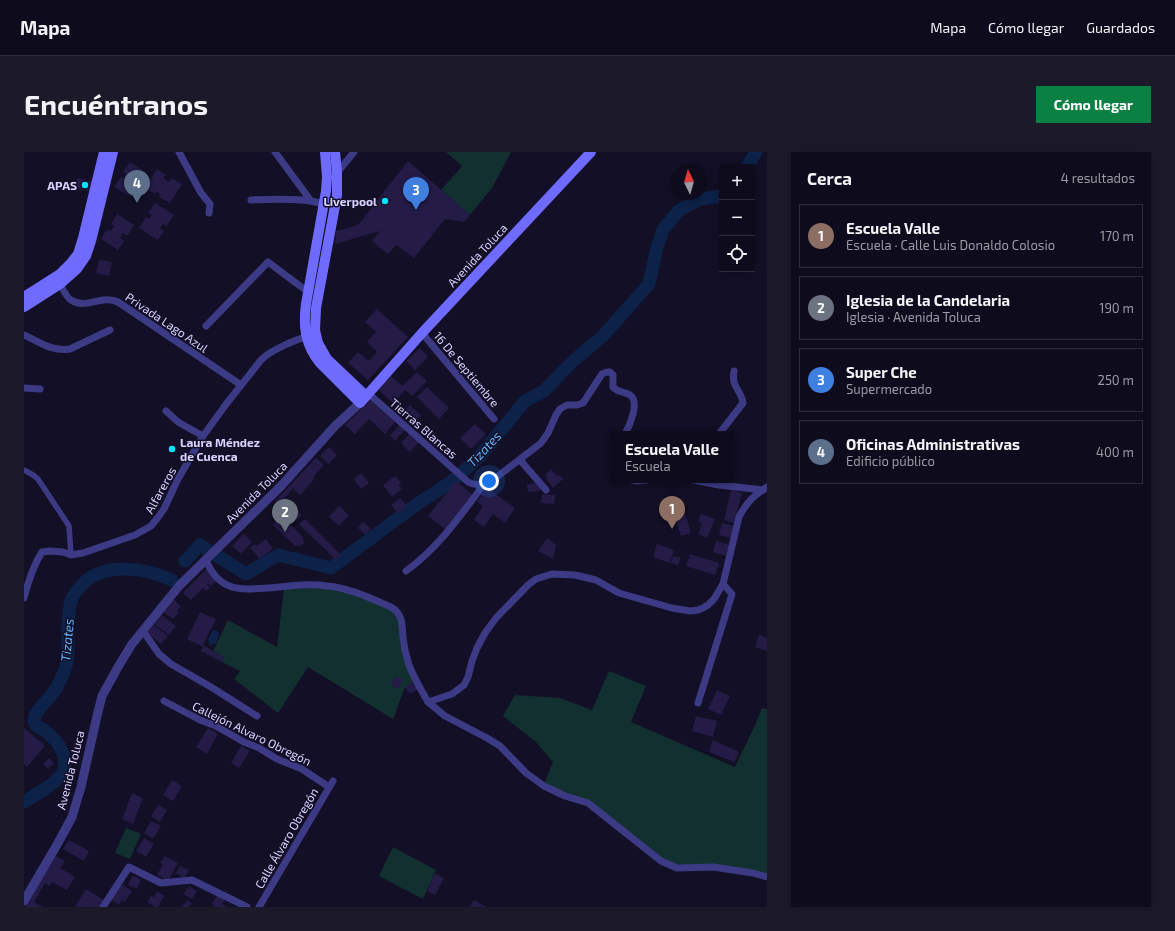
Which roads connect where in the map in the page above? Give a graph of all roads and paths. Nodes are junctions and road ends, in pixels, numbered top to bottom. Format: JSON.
{"nodes":[{"id":1,"x":104,"y":152,"type":"edge"},
{"id":2,"x":113,"y":152,"type":"edge"},
{"id":3,"x":179,"y":152,"type":"edge"},
{"id":4,"x":275,"y":152,"type":"edge"},
{"id":5,"x":325,"y":152,"type":"edge"},
{"id":6,"x":335,"y":152,"type":"edge"},
{"id":7,"x":354,"y":152,"type":"edge"},
{"id":8,"x":590,"y":152,"type":"edge"},
{"id":9,"x":337,"y":172,"type":"junction"},
{"id":10,"x":326,"y":184,"type":"junction"},
{"id":11,"x":251,"y":200,"type":"dead end"},
{"id":12,"x":311,"y":201,"type":"junction"},
{"id":13,"x":324,"y":204,"type":"junction"},
{"id":14,"x":209,"y":213,"type":"dead end"},
{"id":15,"x":60,"y":284,"type":"junction"},
{"id":16,"x":308,"y":292,"type":"junction"},
{"id":17,"x":24,"y":297,"type":"edge"},
{"id":18,"x":24,"y":306,"type":"edge"},
{"id":19,"x":206,"y":326,"type":"dead end"},
{"id":20,"x":110,"y":330,"type":"dead end"},
{"id":21,"x":422,"y":333,"type":"junction"},
{"id":22,"x":24,"y":335,"type":"edge"},
{"id":23,"x":311,"y":336,"type":"junction"},
{"id":24,"x":734,"y":372,"type":"dead end"},
{"id":25,"x":241,"y":385,"type":"junction"},
{"id":26,"x":24,"y":388,"type":"edge"},
{"id":27,"x":40,"y":389,"type":"dead end"},
{"id":28,"x":364,"y":397,"type":"junction"},
{"id":29,"x":166,"y":410,"type":"dead end"},
{"id":30,"x":494,"y":419,"type":"dead end"},
{"id":31,"x":626,"y":431,"type":"edge"},
{"id":32,"x":721,"y":431,"type":"edge"},
{"id":33,"x":203,"y":436,"type":"junction"},
{"id":34,"x":520,"y":460,"type":"junction"},
{"id":35,"x":24,"y":470,"type":"edge"},
{"id":36,"x":709,"y":483,"type":"edge"},
{"id":37,"x":484,"y":484,"type":"junction"},
{"id":38,"x":765,"y":488,"type":"edge"},
{"id":39,"x":546,"y":490,"type":"dead end"},
{"id":40,"x":71,"y":555,"type":"junction"},
{"id":41,"x":210,"y":556,"type":"junction"},
{"id":42,"x":406,"y":572,"type":"dead end"},
{"id":43,"x":723,"y":584,"type":"junction"},
{"id":44,"x":24,"y":598,"type":"edge"},
{"id":45,"x":143,"y":631,"type":"junction"},
{"id":46,"x":164,"y":701,"type":"dead end"},
{"id":47,"x":428,"y":702,"type":"junction"},
{"id":48,"x":698,"y":703,"type":"dead end"},
{"id":49,"x":257,"y":716,"type":"dead end"},
{"id":50,"x":331,"y":784,"type":"joint"},
{"id":51,"x":767,"y":877,"type":"edge"},
{"id":52,"x":24,"y":900,"type":"edge"},
{"id":53,"x":103,"y":907,"type":"edge"},
{"id":54,"x":247,"y":907,"type":"edge"},
{"id":55,"x":259,"y":907,"type":"edge"}],
"edges":[{"from":1,"to":17,"type":"main road"},
{"from":2,"to":15,"type":"main road"},
{"from":3,"to":14,"type":"street"},
{"from":4,"to":12,"type":"street"},
{"from":5,"to":10,"type":"main road"},
{"from":6,"to":9,"type":"main road"},
{"from":7,"to":9,"type":"street"},
{"from":8,"to":21,"type":"main road","name":"Avenida Toluca"},
{"from":9,"to":10,"type":"street"},
{"from":9,"to":23,"type":"main road"},
{"from":10,"to":13,"type":"main road"},
{"from":11,"to":12,"type":"street"},
{"from":12,"to":13,"type":"street"},
{"from":13,"to":16,"type":"main road"},
{"from":15,"to":18,"type":"main road"},
{"from":15,"to":25,"type":"street","name":"Privada Lago Azul"},
{"from":16,"to":19,"type":"street"},
{"from":16,"to":23,"type":"main road"},
{"from":20,"to":22,"type":"street"},
{"from":21,"to":28,"type":"main road","name":"Avenida Toluca"},
{"from":21,"to":30,"type":"street","name":"16 De Septiembre"},
{"from":23,"to":25,"type":"street","name":"Alfareros"},
{"from":23,"to":28,"type":"main road"},
{"from":24,"to":32,"type":"street"},
{"from":25,"to":33,"type":"street","name":"Alfareros"},
{"from":26,"to":27,"type":"street"},
{"from":28,"to":37,"type":"street","name":"Tierras Blancas"},
{"from":28,"to":41,"type":"street","name":"Avenida Toluca"},
{"from":29,"to":33,"type":"street"},
{"from":31,"to":34,"type":"street"},
{"from":33,"to":40,"type":"street","name":"Alfareros"},
{"from":34,"to":37,"type":"street"},
{"from":34,"to":39,"type":"street"},
{"from":35,"to":40,"type":"street"},
{"from":36,"to":38,"type":"street"},
{"from":37,"to":42,"type":"street"},
{"from":38,"to":43,"type":"street"},
{"from":40,"to":44,"type":"street","name":"Alfareros"},
{"from":41,"to":45,"type":"street","name":"Avenida Toluca"},
{"from":41,"to":47,"type":"street"},
{"from":43,"to":47,"type":"street"},
{"from":43,"to":48,"type":"street"},
{"from":45,"to":49,"type":"street"},
{"from":45,"to":52,"type":"street","name":"Avenida Toluca"},
{"from":46,"to":50,"type":"street","name":"Callejón Alvaro Obregón"},
{"from":47,"to":51,"type":"street"},
{"from":50,"to":55,"type":"street","name":"Calle Álvaro Obregón"},
{"from":53,"to":54,"type":"street"}]}
